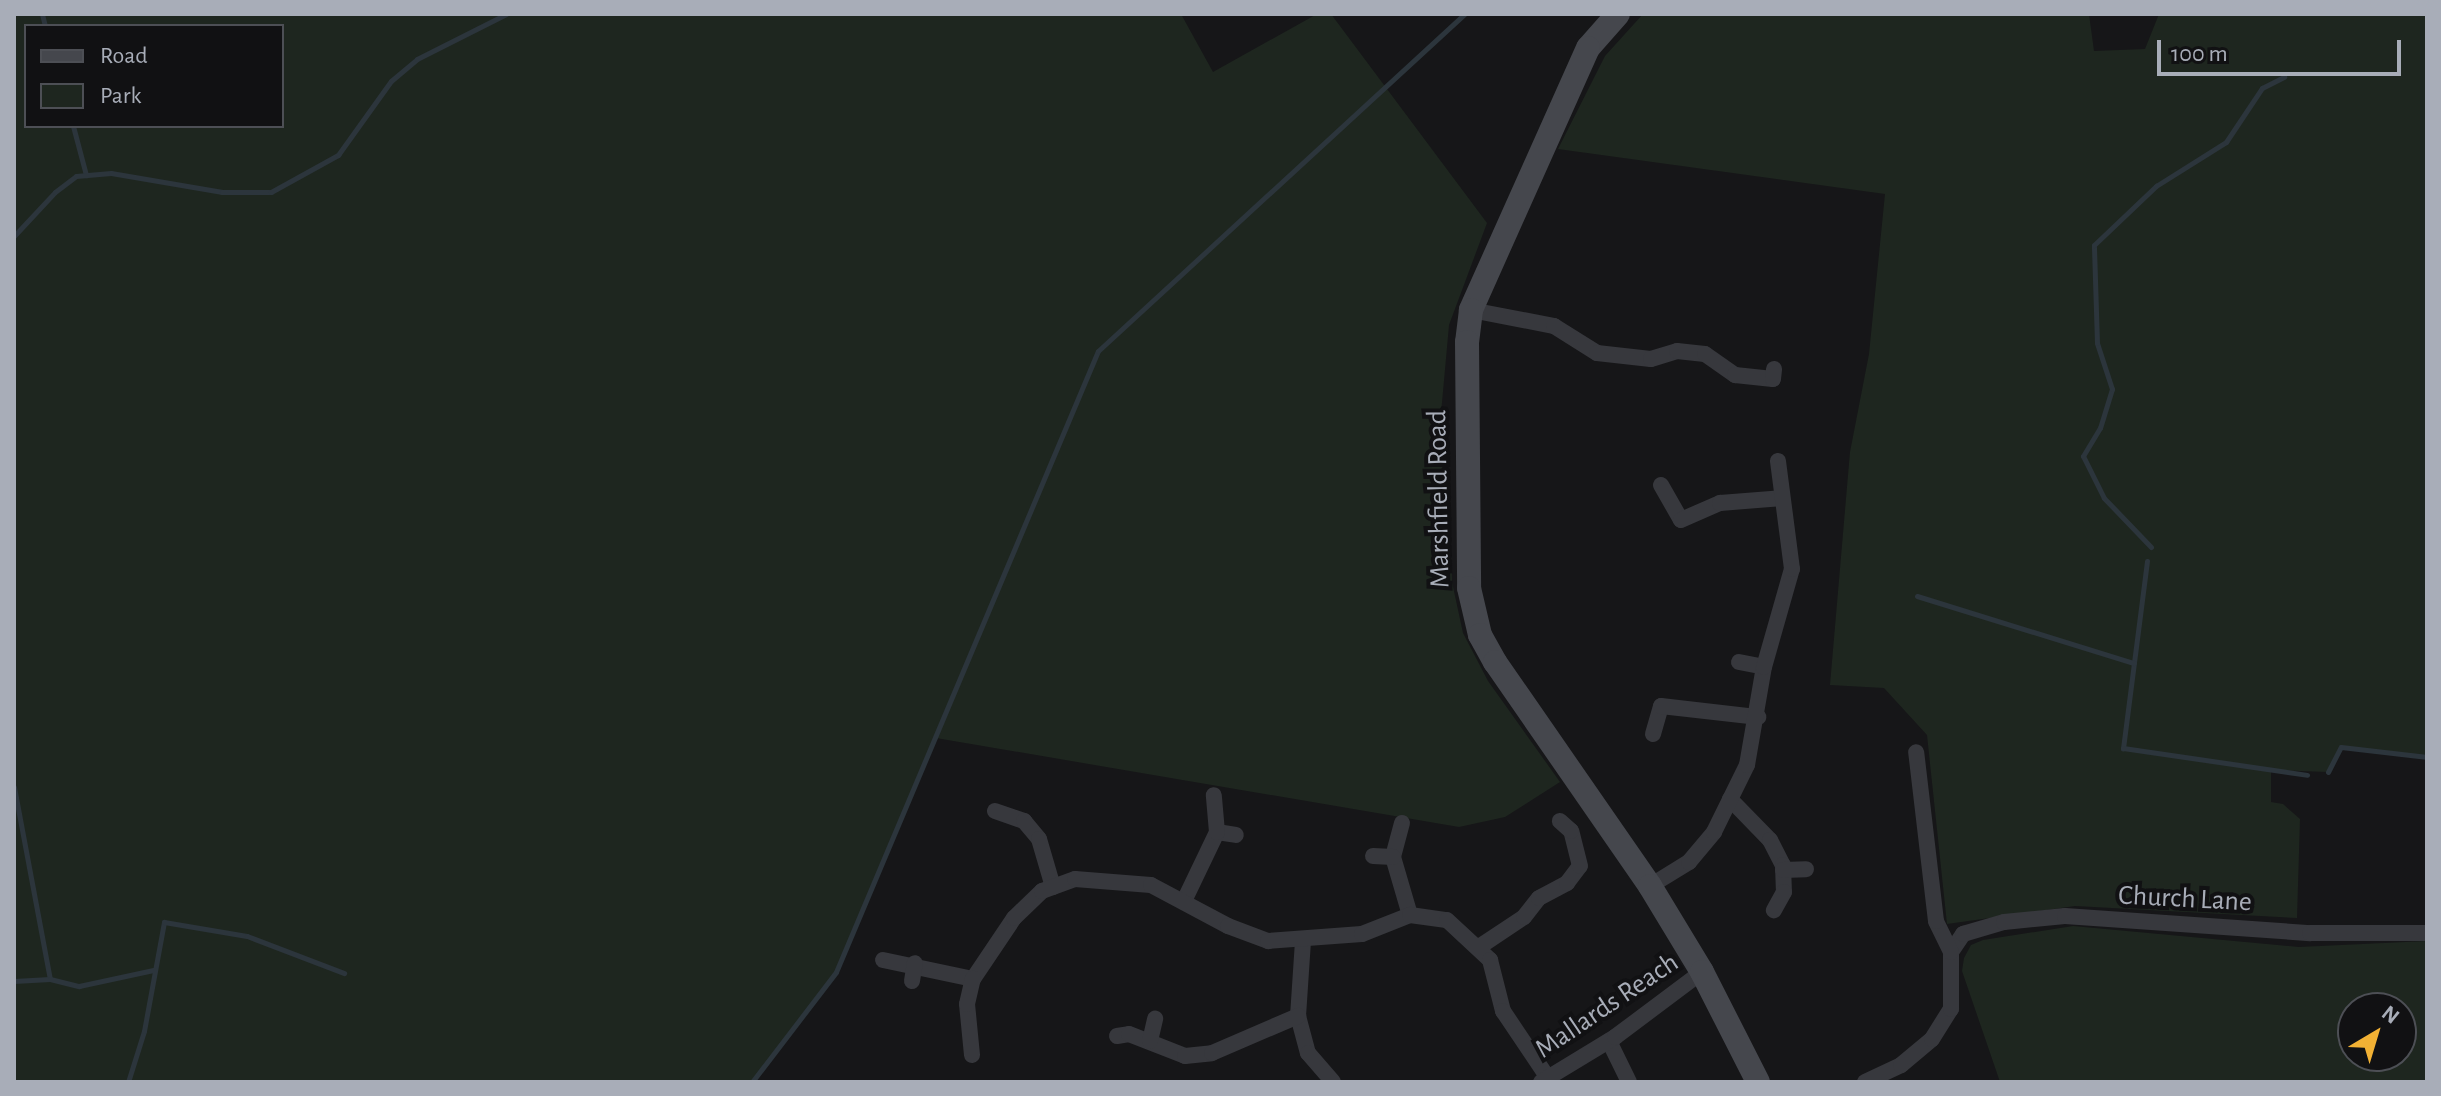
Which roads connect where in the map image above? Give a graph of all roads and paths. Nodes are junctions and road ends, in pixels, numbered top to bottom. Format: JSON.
{"nodes":[{"id":1,"x":1618,"y":14,"type":"edge"},
{"id":2,"x":1471,"y":310,"type":"junction"},
{"id":3,"x":1774,"y":369,"type":"dead end"},
{"id":4,"x":1778,"y":461,"type":"dead end"},
{"id":5,"x":1661,"y":485,"type":"dead end"},
{"id":6,"x":1782,"y":498,"type":"junction"},
{"id":7,"x":1739,"y":662,"type":"dead end"},
{"id":8,"x":1764,"y":667,"type":"junction"},
{"id":9,"x":1758,"y":717,"type":"junction"},
{"id":10,"x":1653,"y":734,"type":"dead end"},
{"id":11,"x":1916,"y":752,"type":"dead end"},
{"id":12,"x":1214,"y":795,"type":"dead end"},
{"id":13,"x":1730,"y":799,"type":"junction"},
{"id":14,"x":995,"y":811,"type":"dead end"},
{"id":15,"x":1560,"y":821,"type":"dead end"},
{"id":16,"x":1402,"y":823,"type":"dead end"},
{"id":17,"x":1217,"y":832,"type":"junction"},
{"id":18,"x":1236,"y":835,"type":"dead end"},
{"id":19,"x":1373,"y":856,"type":"dead end"},
{"id":20,"x":1393,"y":857,"type":"junction"},
{"id":21,"x":1806,"y":869,"type":"dead end"},
{"id":22,"x":1783,"y":870,"type":"junction"},
{"id":23,"x":1650,"y":886,"type":"junction"},
{"id":24,"x":1053,"y":887,"type":"junction"},
{"id":25,"x":1184,"y":901,"type":"junction"},
{"id":26,"x":1774,"y":910,"type":"dead end"},
{"id":27,"x":1410,"y":915,"type":"junction"},
{"id":28,"x":2427,"y":933,"type":"edge"},
{"id":29,"x":1303,"y":941,"type":"junction"},
{"id":30,"x":1479,"y":947,"type":"junction"},
{"id":31,"x":1951,"y":952,"type":"junction"},
{"id":32,"x":883,"y":960,"type":"dead end"},
{"id":33,"x":915,"y":963,"type":"junction"},
{"id":34,"x":1702,"y":972,"type":"junction"},
{"id":35,"x":973,"y":979,"type":"junction"},
{"id":36,"x":912,"y":981,"type":"dead end"},
{"id":37,"x":1298,"y":1016,"type":"junction"},
{"id":38,"x":1155,"y":1019,"type":"dead end"},
{"id":39,"x":1117,"y":1036,"type":"dead end"},
{"id":40,"x":1150,"y":1041,"type":"junction"},
{"id":41,"x":1609,"y":1041,"type":"junction"},
{"id":42,"x":972,"y":1055,"type":"dead end"},
{"id":43,"x":1544,"y":1080,"type":"edge"},
{"id":44,"x":1333,"y":1082,"type":"edge"},
{"id":45,"x":1629,"y":1082,"type":"edge"},
{"id":46,"x":1758,"y":1082,"type":"edge"},
{"id":47,"x":1865,"y":1082,"type":"edge"}],
"edges":[{"from":1,"to":2,"type":"street","name":"Marshfield Road"},
{"from":2,"to":3,"type":"street"},
{"from":2,"to":23,"type":"street","name":"Marshfield Road"},
{"from":4,"to":6,"type":"street"},
{"from":5,"to":6,"type":"street"},
{"from":6,"to":8,"type":"street"},
{"from":7,"to":8,"type":"street"},
{"from":8,"to":9,"type":"street"},
{"from":9,"to":10,"type":"street"},
{"from":9,"to":13,"type":"street"},
{"from":11,"to":31,"type":"street"},
{"from":12,"to":17,"type":"street"},
{"from":13,"to":22,"type":"street"},
{"from":13,"to":23,"type":"street"},
{"from":14,"to":24,"type":"street"},
{"from":15,"to":30,"type":"street"},
{"from":16,"to":20,"type":"street"},
{"from":17,"to":18,"type":"street"},
{"from":17,"to":25,"type":"street"},
{"from":19,"to":20,"type":"street"},
{"from":20,"to":27,"type":"street"},
{"from":21,"to":22,"type":"street"},
{"from":22,"to":26,"type":"street"},
{"from":23,"to":34,"type":"street","name":"Marshfield Road"},
{"from":24,"to":25,"type":"street"},
{"from":24,"to":35,"type":"street"},
{"from":25,"to":29,"type":"street"},
{"from":27,"to":29,"type":"street"},
{"from":27,"to":30,"type":"street"},
{"from":28,"to":31,"type":"street","name":"Church Lane"},
{"from":29,"to":37,"type":"street"},
{"from":30,"to":43,"type":"street"},
{"from":31,"to":47,"type":"street"},
{"from":32,"to":33,"type":"street"},
{"from":33,"to":35,"type":"street"},
{"from":33,"to":36,"type":"street"},
{"from":34,"to":41,"type":"street","name":"Mallards Reach"},
{"from":34,"to":46,"type":"street","name":"Marshfield Road"},
{"from":35,"to":42,"type":"street"},
{"from":37,"to":40,"type":"street"},
{"from":37,"to":44,"type":"street"},
{"from":38,"to":40,"type":"street"},
{"from":39,"to":40,"type":"street"},
{"from":41,"to":43,"type":"street","name":"Mallards Reach"},
{"from":41,"to":45,"type":"street"}]}
